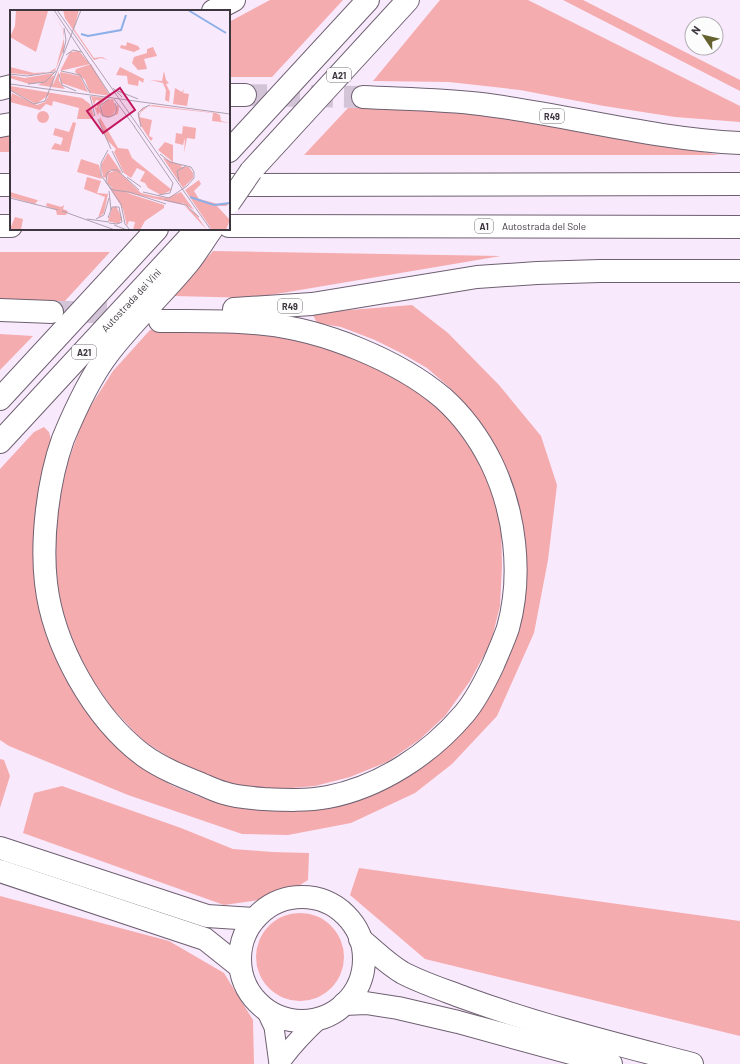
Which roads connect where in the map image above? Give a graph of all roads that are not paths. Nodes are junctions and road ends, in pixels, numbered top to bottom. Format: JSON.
{"nodes":[{"id":1,"x":234,"y":0,"type":"edge"},
{"id":2,"x":368,"y":0,"type":"edge"},
{"id":3,"x":408,"y":0,"type":"edge"},
{"id":4,"x":215,"y":10,"type":"edge"},
{"id":5,"x":10,"y":86,"type":"edge"},
{"id":6,"x":0,"y":89,"type":"edge"},
{"id":7,"x":363,"y":97,"type":"tunnel mouth"},
{"id":8,"x":10,"y":124,"type":"edge"},
{"id":9,"x":0,"y":126,"type":"edge"},
{"id":10,"x":740,"y":143,"type":"edge"},
{"id":11,"x":230,"y":150,"type":"edge"},
{"id":12,"x":251,"y":171,"type":"junction"},
{"id":13,"x":740,"y":184,"type":"edge"},
{"id":14,"x":230,"y":185,"type":"edge"},
{"id":15,"x":230,"y":194,"type":"edge"},
{"id":16,"x":230,"y":202,"type":"edge"},
{"id":17,"x":230,"y":226,"type":"edge"},
{"id":18,"x":740,"y":227,"type":"edge"},
{"id":19,"x":157,"y":230,"type":"edge"},
{"id":20,"x":196,"y":230,"type":"edge"},
{"id":21,"x":211,"y":230,"type":"edge"},
{"id":22,"x":740,"y":270,"type":"edge"},
{"id":23,"x":0,"y":310,"type":"edge"},
{"id":24,"x":52,"y":312,"type":"tunnel mouth"},
{"id":25,"x":0,"y":399,"type":"edge"},
{"id":26,"x":0,"y":442,"type":"edge"},
{"id":27,"x":0,"y":848,"type":"edge"},
{"id":28,"x":0,"y":871,"type":"edge"},
{"id":29,"x":254,"y":919,"type":"junction"},
{"id":30,"x":360,"y":938,"type":"junction"},
{"id":31,"x":240,"y":967,"type":"junction"},
{"id":32,"x":344,"y":1004,"type":"junction"},
{"id":33,"x":266,"y":1010,"type":"junction"},
{"id":34,"x":319,"y":1019,"type":"junction"},
{"id":35,"x":279,"y":1064,"type":"edge"},
{"id":36,"x":611,"y":1064,"type":"edge"},
{"id":37,"x":692,"y":1064,"type":"edge"}],
"edges":[{"from":1,"to":4,"type":"main road"},
{"from":2,"to":11,"type":"main road"},
{"from":3,"to":12,"type":"main road","number":"A21"},
{"from":5,"to":6,"type":"main road"},
{"from":7,"to":10,"type":"main road","number":"R49"},
{"from":8,"to":9,"type":"main road"},
{"from":12,"to":15,"type":"main road","number":"A21","bridge":true},
{"from":12,"to":16,"type":"main road","bridge":true},
{"from":13,"to":14,"type":"main road"},
{"from":17,"to":18,"type":"main road","name":"Autostrada del Sole","number":"A1"},
{"from":19,"to":25,"type":"main road"},
{"from":20,"to":26,"type":"main road","name":"Autostrada dei Vini","number":"A21"},
{"from":21,"to":22,"type":"main road","number":"R49"},
{"from":23,"to":24,"type":"main road"},
{"from":27,"to":29,"type":"main road"},
{"from":28,"to":31,"type":"main road"},
{"from":29,"to":30,"type":"main road"},
{"from":29,"to":31,"type":"main road"},
{"from":30,"to":32,"type":"main road"},
{"from":30,"to":37,"type":"main road"},
{"from":31,"to":33,"type":"main road"},
{"from":32,"to":34,"type":"main road"},
{"from":32,"to":36,"type":"main road"},
{"from":33,"to":34,"type":"main road"},
{"from":33,"to":35,"type":"street"},
{"from":34,"to":35,"type":"street"}]}
